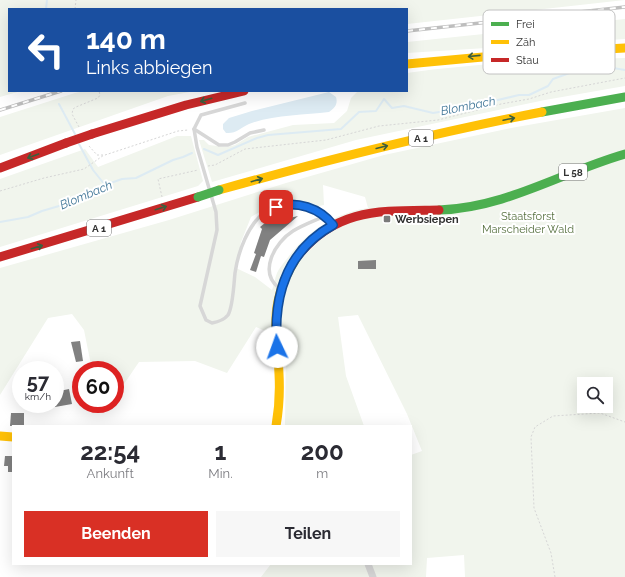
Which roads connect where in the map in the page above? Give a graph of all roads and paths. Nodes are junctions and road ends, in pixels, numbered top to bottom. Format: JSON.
{"nodes":[{"id":1,"x":615,"y":48,"type":"edge"},
{"id":2,"x":625,"y":48,"type":"edge"},
{"id":3,"x":483,"y":56,"type":"edge"},
{"id":4,"x":408,"y":64,"type":"edge"},
{"id":5,"x":625,"y":78,"type":"edge"},
{"id":6,"x":99,"y":92,"type":"edge"},
{"id":7,"x":239,"y":92,"type":"edge"},
{"id":8,"x":625,"y":97,"type":"edge"},
{"id":9,"x":246,"y":103,"type":"dead end"},
{"id":10,"x":79,"y":128,"type":"dead end"},
{"id":11,"x":194,"y":129,"type":"junction"},
{"id":12,"x":264,"y":130,"type":"dead end"},
{"id":13,"x":88,"y":145,"type":"dead end"},
{"id":14,"x":625,"y":154,"type":"edge"},
{"id":15,"x":104,"y":155,"type":"junction"},
{"id":16,"x":204,"y":167,"type":"junction"},
{"id":17,"x":0,"y":168,"type":"edge"},
{"id":18,"x":0,"y":191,"type":"edge"},
{"id":19,"x":162,"y":197,"type":"dead end"},
{"id":20,"x":325,"y":216,"type":"junction"},
{"id":21,"x":333,"y":225,"type":"junction"},
{"id":22,"x":0,"y":258,"type":"edge"},
{"id":23,"x":281,"y":290,"type":"junction"},
{"id":24,"x":625,"y":422,"type":"edge"},
{"id":25,"x":276,"y":425,"type":"edge"},
{"id":26,"x":0,"y":436,"type":"edge"},
{"id":27,"x":12,"y":437,"type":"edge"},
{"id":28,"x":368,"y":565,"type":"edge"},
{"id":29,"x":372,"y":577,"type":"edge"},
{"id":30,"x":555,"y":577,"type":"edge"}],
"edges":[{"from":2,"to":1,"type":"main road","one_way":true},
{"from":3,"to":4,"type":"main road","one_way":true},
{"from":5,"to":16,"type":"path"},
{"from":6,"to":10,"type":"path"},
{"from":7,"to":17,"type":"main road","one_way":true,"bridge":true},
{"from":22,"to":8,"type":"main road","number":"A 1","one_way":true,"bridge":true},
{"from":9,"to":11,"type":"lane"},
{"from":11,"to":12,"type":"lane"},
{"from":11,"to":15,"type":"path"},
{"from":11,"to":16,"type":"lane"},
{"from":13,"to":15,"type":"path"},
{"from":14,"to":21,"type":"main road","number":"L 58"},
{"from":15,"to":18,"type":"path"},
{"from":16,"to":19,"type":"path"},
{"from":16,"to":20,"type":"lane"},
{"from":20,"to":21,"type":"lane"},
{"from":20,"to":23,"type":"lane"},
{"from":21,"to":23,"type":"main road","number":"L 58"},
{"from":23,"to":25,"type":"main road","number":"L 58"},
{"from":24,"to":30,"type":"path"},
{"from":26,"to":27,"type":"main road"},
{"from":28,"to":29,"type":"street"}]}
